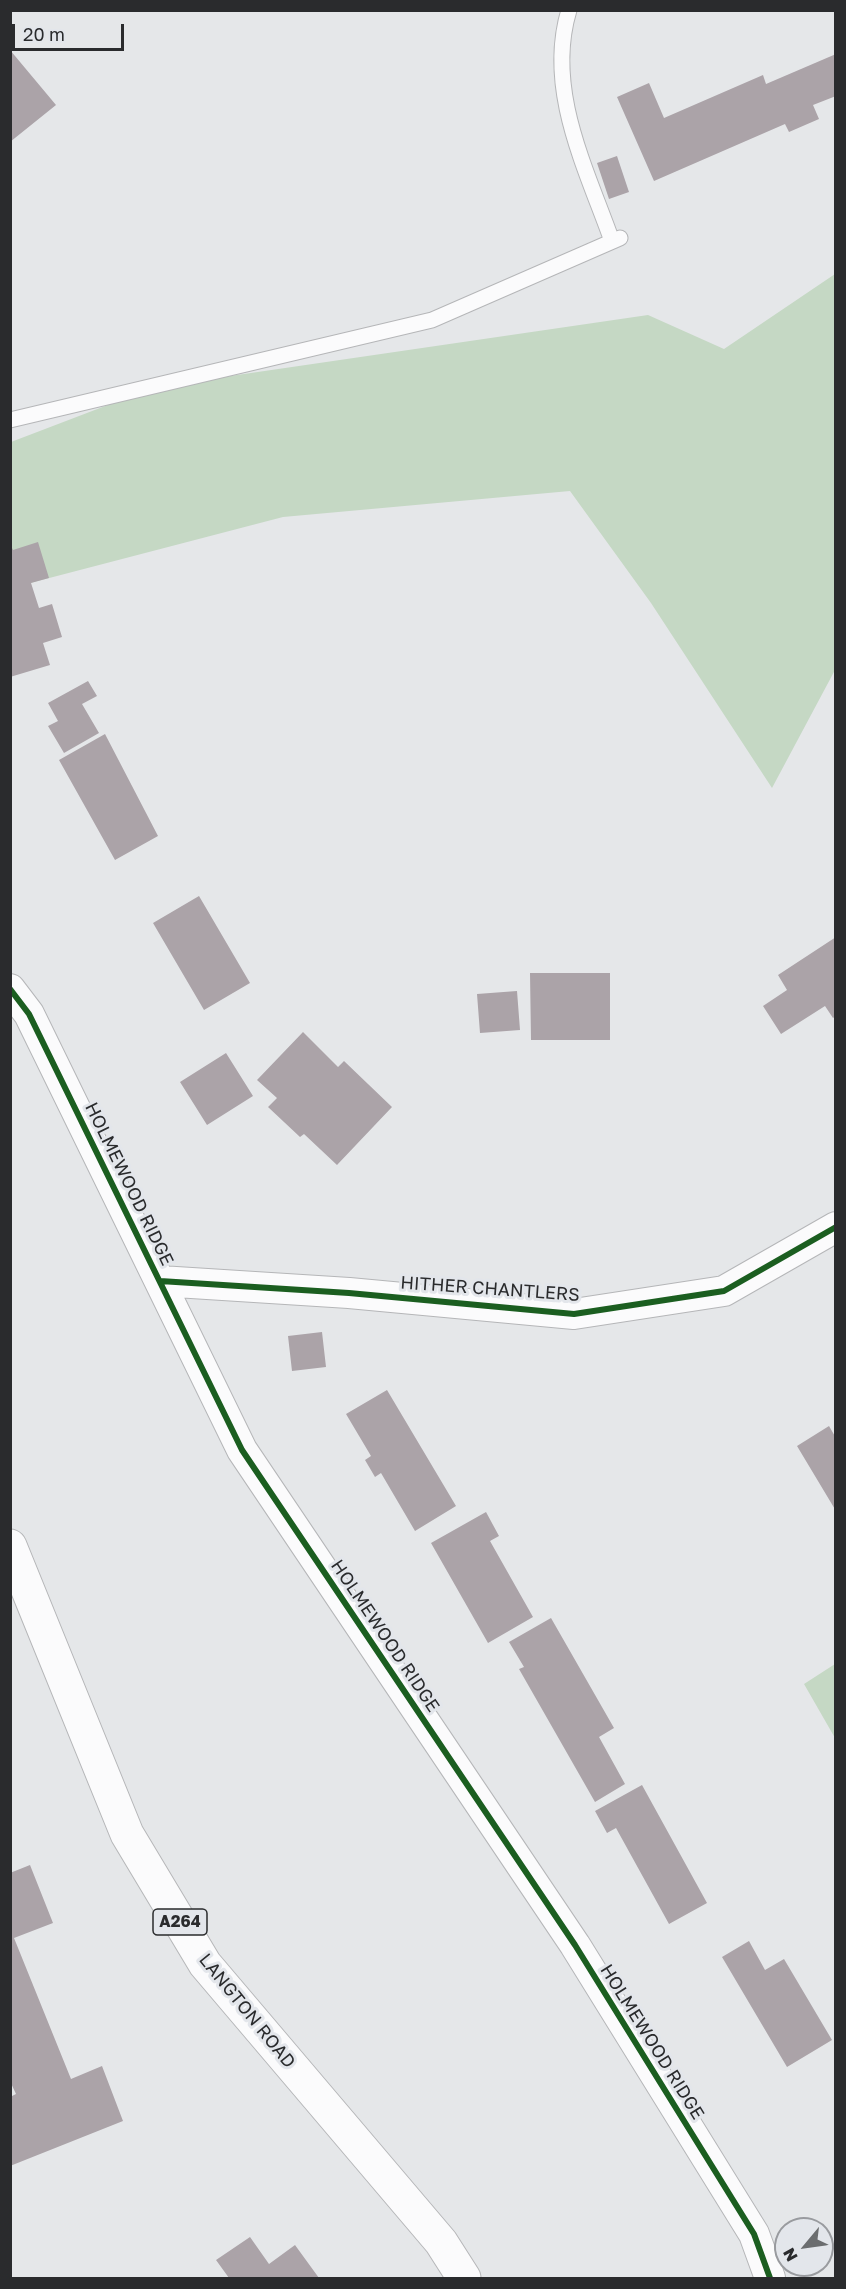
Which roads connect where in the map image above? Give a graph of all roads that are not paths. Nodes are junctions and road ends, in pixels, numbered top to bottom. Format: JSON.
{"nodes":[{"id":1,"x":569,"y":10,"type":"edge"},
{"id":2,"x":10,"y":420,"type":"edge"},
{"id":3,"x":10,"y":989,"type":"edge"},
{"id":4,"x":836,"y":1227,"type":"edge"},
{"id":5,"x":160,"y":1281,"type":"junction"},
{"id":6,"x":10,"y":1546,"type":"edge"},
{"id":7,"x":464,"y":2278,"type":"edge"},
{"id":8,"x":770,"y":2278,"type":"edge"}],
"edges":[{"from":1,"to":2,"type":"lane"},
{"from":3,"to":5,"type":"street","name":"HOLMEWOOD RIDGE"},
{"from":4,"to":5,"type":"street","name":"HITHER CHANTLERS"},
{"from":5,"to":8,"type":"street","name":"HOLMEWOOD RIDGE"},
{"from":6,"to":7,"type":"main road","name":"LANGTON ROAD","number":"A264"}]}
